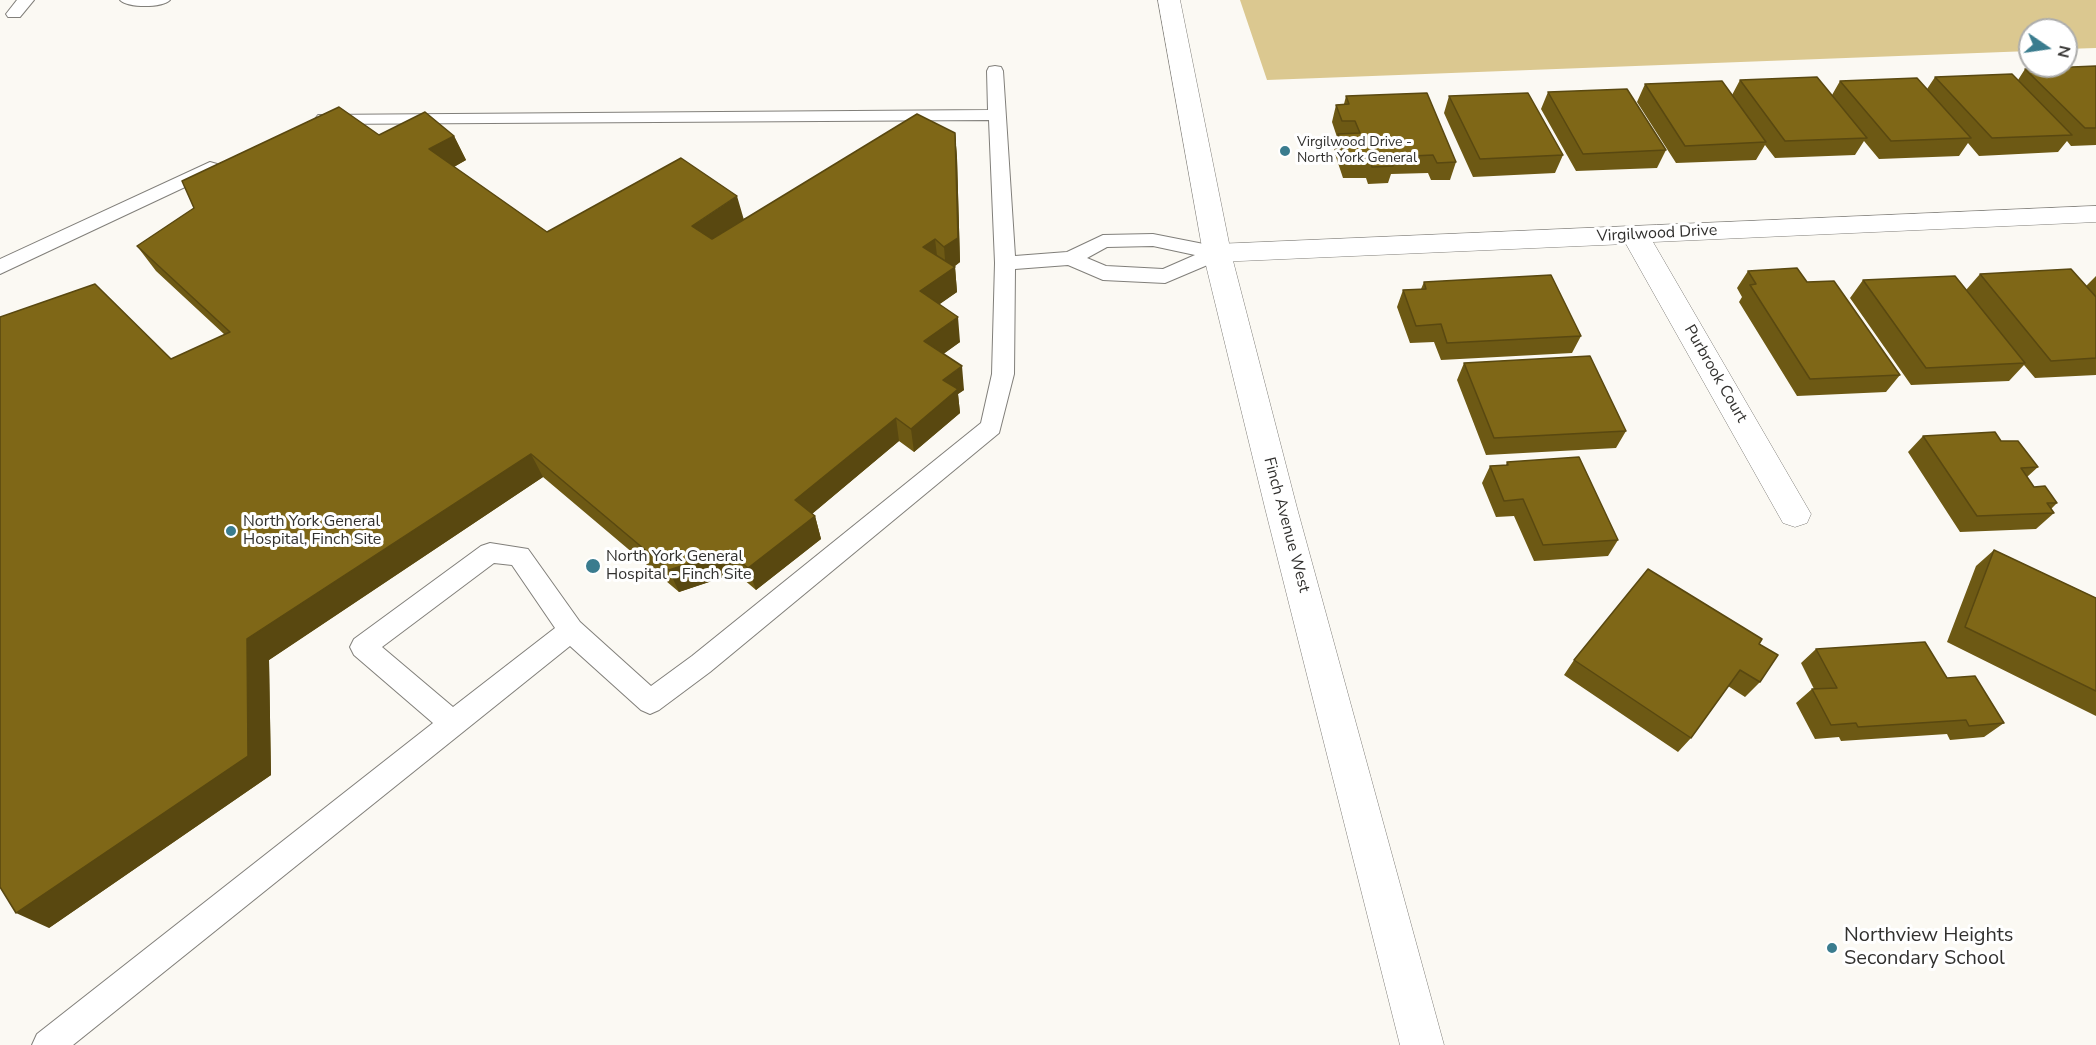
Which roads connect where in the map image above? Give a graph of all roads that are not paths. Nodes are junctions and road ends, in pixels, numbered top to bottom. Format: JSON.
{"nodes":[{"id":1,"x":26,"y":0,"type":"edge"},
{"id":2,"x":128,"y":0,"type":"edge"},
{"id":3,"x":162,"y":0,"type":"edge"},
{"id":4,"x":1169,"y":0,"type":"edge"},
{"id":5,"x":14,"y":14,"type":"dead end"},
{"id":6,"x":995,"y":71,"type":"dead end"},
{"id":7,"x":997,"y":115,"type":"junction"},
{"id":8,"x":302,"y":124,"type":"edge"},
{"id":9,"x":227,"y":160,"type":"edge"},
{"id":10,"x":2096,"y":214,"type":"edge"},
{"id":11,"x":1635,"y":235,"type":"junction"},
{"id":12,"x":1217,"y":253,"type":"junction"},
{"id":13,"x":1071,"y":258,"type":"junction"},
{"id":14,"x":1005,"y":262,"type":"junction"},
{"id":15,"x":0,"y":267,"type":"edge"},
{"id":16,"x":1795,"y":514,"type":"dead end"},
{"id":17,"x":572,"y":630,"type":"junction"},
{"id":18,"x":453,"y":724,"type":"junction"},
{"id":19,"x":48,"y":1045,"type":"edge"},
{"id":20,"x":1422,"y":1045,"type":"edge"}],
"edges":[{"from":1,"to":5,"type":"lane"},
{"from":2,"to":3,"type":"lane"},
{"from":4,"to":12,"type":"street","name":"Finch Avenue West"},
{"from":6,"to":7,"type":"lane"},
{"from":7,"to":8,"type":"lane"},
{"from":7,"to":14,"type":"lane"},
{"from":9,"to":15,"type":"lane"},
{"from":10,"to":11,"type":"street","name":"Virgilwood Drive"},
{"from":11,"to":12,"type":"street","name":"Virgilwood Drive"},
{"from":11,"to":16,"type":"street","name":"Purbrook Court"},
{"from":12,"to":13,"type":"lane"},
{"from":12,"to":13,"type":"lane"},
{"from":12,"to":20,"type":"street","name":"Finch Avenue West"},
{"from":13,"to":14,"type":"lane"},
{"from":14,"to":17,"type":"lane"},
{"from":17,"to":18,"type":"lane"},
{"from":17,"to":18,"type":"lane"},
{"from":18,"to":19,"type":"lane"}]}
